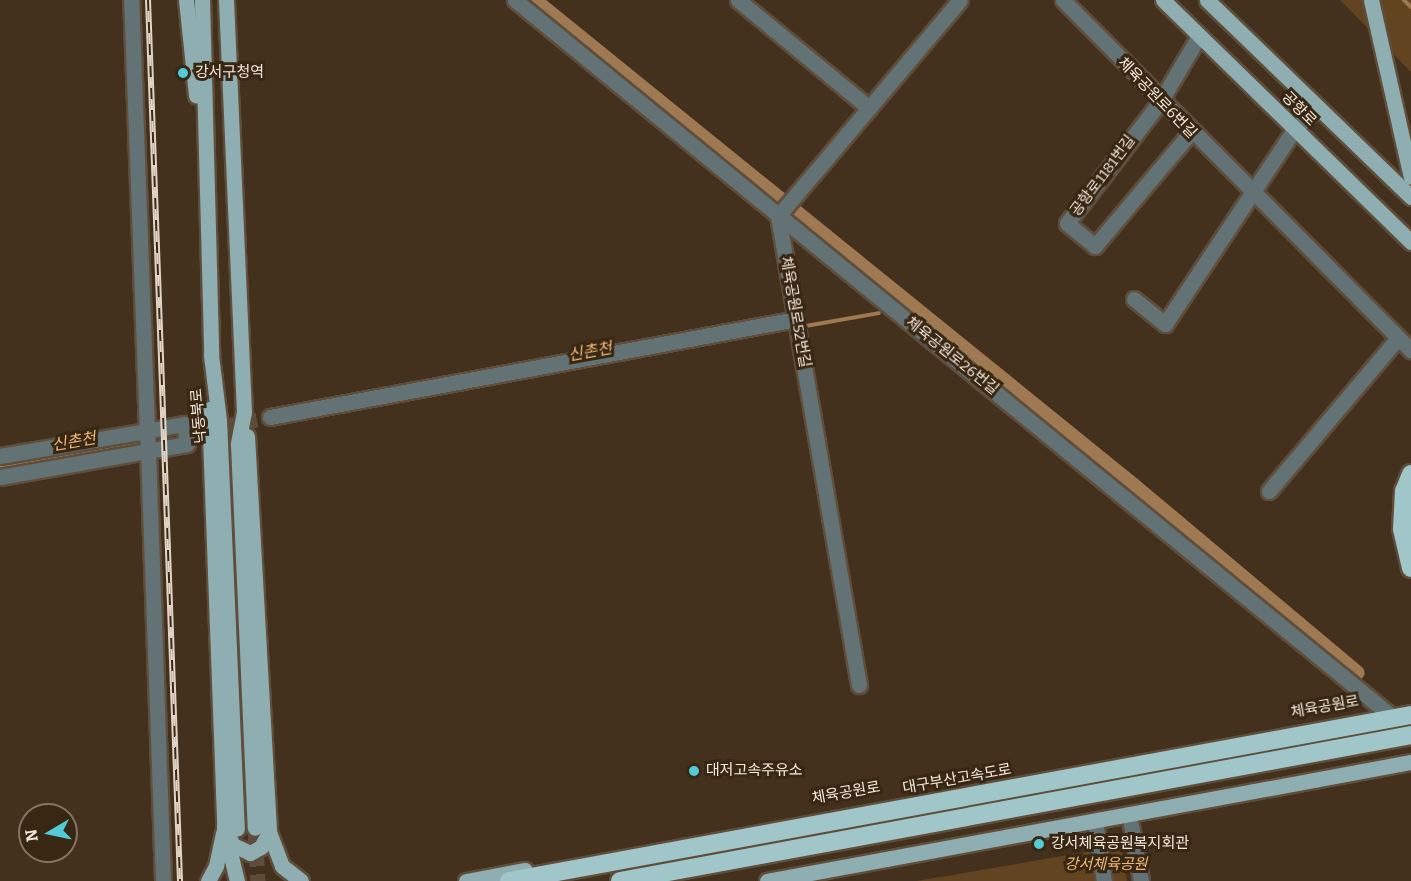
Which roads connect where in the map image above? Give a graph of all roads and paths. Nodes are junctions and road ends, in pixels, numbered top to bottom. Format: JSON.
{"nodes":[{"id":1,"x":131,"y":0,"type":"edge"},
{"id":2,"x":186,"y":0,"type":"edge"},
{"id":3,"x":202,"y":0,"type":"edge"},
{"id":4,"x":515,"y":0,"type":"edge"},
{"id":5,"x":738,"y":0,"type":"edge"},
{"id":6,"x":960,"y":0,"type":"edge"},
{"id":7,"x":1062,"y":0,"type":"edge"},
{"id":8,"x":1163,"y":0,"type":"edge"},
{"id":9,"x":1207,"y":0,"type":"edge"},
{"id":10,"x":1371,"y":0,"type":"edge"},
{"id":11,"x":227,"y":3,"type":"edge"},
{"id":12,"x":1199,"y":36,"type":"junction"},
{"id":13,"x":1160,"y":102,"type":"junction"},
{"id":14,"x":1317,"y":107,"type":"junction"},
{"id":15,"x":869,"y":108,"type":"junction"},
{"id":16,"x":1294,"y":130,"type":"junction"},
{"id":17,"x":1190,"y":133,"type":"junction"},
{"id":18,"x":206,"y":161,"type":"junction"},
{"id":19,"x":1411,"y":177,"type":"edge"},
{"id":20,"x":1254,"y":193,"type":"junction"},
{"id":21,"x":1411,"y":197,"type":"edge"},
{"id":22,"x":778,"y":216,"type":"junction"},
{"id":23,"x":1411,"y":243,"type":"edge"},
{"id":24,"x":1134,"y":299,"type":"dead end"},
{"id":25,"x":796,"y":319,"type":"junction"},
{"id":26,"x":1398,"y":338,"type":"junction"},
{"id":27,"x":1411,"y":351,"type":"edge"},
{"id":28,"x":212,"y":355,"type":"junction"},
{"id":29,"x":244,"y":412,"type":"junction"},
{"id":30,"x":270,"y":417,"type":"tunnel mouth"},
{"id":31,"x":147,"y":431,"type":"junction"},
{"id":32,"x":148,"y":451,"type":"junction"},
{"id":33,"x":0,"y":456,"type":"edge"},
{"id":34,"x":0,"y":477,"type":"edge"},
{"id":35,"x":1407,"y":482,"type":"edge"},
{"id":36,"x":1269,"y":491,"type":"dead end"},
{"id":37,"x":1411,"y":568,"type":"edge"},
{"id":38,"x":859,"y":685,"type":"dead end"},
{"id":39,"x":1411,"y":710,"type":"edge"},
{"id":40,"x":1389,"y":714,"type":"junction"},
{"id":41,"x":1411,"y":715,"type":"edge"},
{"id":42,"x":1411,"y":735,"type":"edge"},
{"id":43,"x":1411,"y":762,"type":"edge"},
{"id":44,"x":1129,"y":814,"type":"junction"},
{"id":45,"x":1095,"y":820,"type":"junction"},
{"id":46,"x":230,"y":828,"type":"junction"},
{"id":47,"x":262,"y":830,"type":"junction"},
{"id":48,"x":803,"y":878,"type":"edge"},
{"id":49,"x":163,"y":881,"type":"edge"},
{"id":50,"x":208,"y":881,"type":"edge"},
{"id":51,"x":237,"y":881,"type":"edge"},
{"id":52,"x":301,"y":881,"type":"edge"},
{"id":53,"x":466,"y":881,"type":"edge"},
{"id":54,"x":509,"y":881,"type":"edge"},
{"id":55,"x":620,"y":881,"type":"edge"},
{"id":56,"x":767,"y":881,"type":"edge"},
{"id":57,"x":1104,"y":881,"type":"edge"},
{"id":58,"x":1141,"y":881,"type":"edge"}],
"edges":[{"from":1,"to":31,"type":"street"},
{"from":2,"to":18,"type":"main road"},
{"from":3,"to":18,"type":"main road","name":"낙동북로"},
{"from":4,"to":22,"type":"street","name":"체육공원로26번길"},
{"from":5,"to":15,"type":"street"},
{"from":6,"to":15,"type":"street"},
{"from":7,"to":13,"type":"street","name":"체육공원로6번길"},
{"from":8,"to":12,"type":"main road","name":"공항로"},
{"from":9,"to":14,"type":"main road","name":"공항로"},
{"from":10,"to":19,"type":"main road"},
{"from":11,"to":29,"type":"main road"},
{"from":12,"to":13,"type":"street","name":"공항로1181번길"},
{"from":12,"to":16,"type":"main road","name":"공항로"},
{"from":13,"to":17,"type":"street","name":"체육공원로6번길"},
{"from":13,"to":17,"type":"street","name":"공항로1181번길"},
{"from":14,"to":16,"type":"street"},
{"from":14,"to":21,"type":"main road","name":"공항로"},
{"from":15,"to":22,"type":"street"},
{"from":16,"to":20,"type":"street"},
{"from":16,"to":23,"type":"main road","name":"공항로"},
{"from":17,"to":20,"type":"street","name":"체육공원로6번길"},
{"from":18,"to":28,"type":"main road","name":"낙동북로"},
{"from":20,"to":24,"type":"street"},
{"from":20,"to":26,"type":"street","name":"체육공원로6번길"},
{"from":22,"to":25,"type":"street","name":"체육공원로52번길"},
{"from":22,"to":40,"type":"street","name":"체육공원로26번길"},
{"from":25,"to":30,"type":"street"},
{"from":25,"to":38,"type":"street","name":"체육공원로52번길"},
{"from":26,"to":27,"type":"street","name":"체육공원로6번길"},
{"from":26,"to":36,"type":"street"},
{"from":28,"to":46,"type":"main road","name":"낙동북로"},
{"from":28,"to":46,"type":"main road"},
{"from":29,"to":47,"type":"main road"},
{"from":29,"to":47,"type":"main road"},
{"from":31,"to":32,"type":"street"},
{"from":31,"to":32,"type":"street"},
{"from":31,"to":33,"type":"street"},
{"from":32,"to":34,"type":"street"},
{"from":32,"to":49,"type":"street"},
{"from":35,"to":37,"type":"highway"},
{"from":39,"to":40,"type":"main road","name":"체육공원로"},
{"from":40,"to":53,"type":"main road","name":"체육공원로"},
{"from":41,"to":54,"type":"highway","name":"대구부산고속도로"},
{"from":42,"to":55,"type":"highway"},
{"from":43,"to":44,"type":"main road"},
{"from":44,"to":45,"type":"main road"},
{"from":44,"to":58,"type":"street"},
{"from":45,"to":48,"type":"main road"},
{"from":45,"to":57,"type":"street"},
{"from":46,"to":47,"type":"main road"},
{"from":46,"to":50,"type":"main road"},
{"from":46,"to":51,"type":"main road"},
{"from":47,"to":52,"type":"main road"},
{"from":48,"to":56,"type":"main road"}]}
